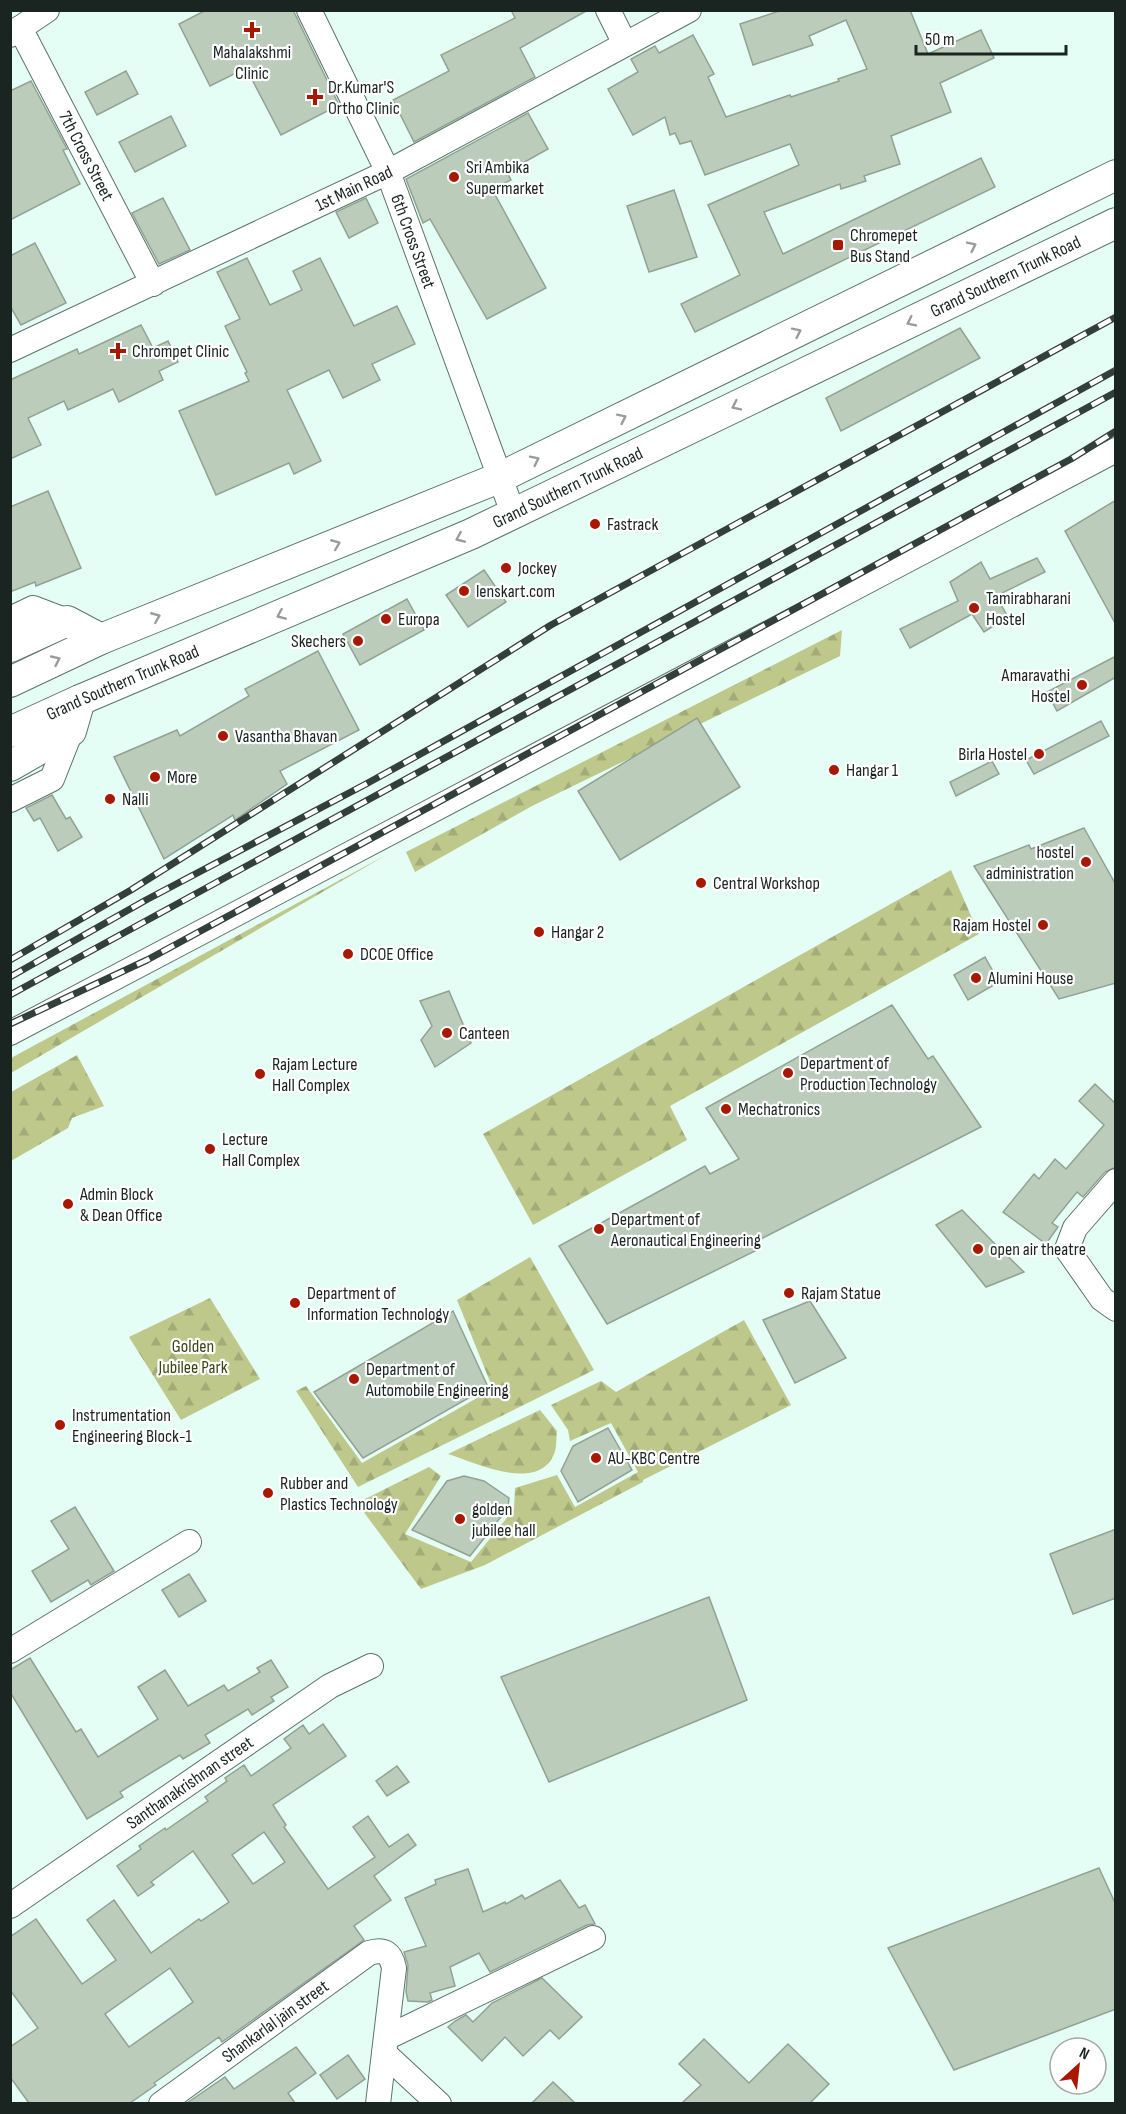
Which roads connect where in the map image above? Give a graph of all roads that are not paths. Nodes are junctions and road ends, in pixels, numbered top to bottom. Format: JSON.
{"nodes":[{"id":1,"x":47,"y":10,"type":"edge"},
{"id":2,"x":309,"y":10,"type":"edge"},
{"id":3,"x":608,"y":10,"type":"edge"},
{"id":4,"x":689,"y":10,"type":"edge"},
{"id":5,"x":15,"y":32,"type":"edge"},
{"id":6,"x":625,"y":44,"type":"junction"},
{"id":7,"x":388,"y":172,"type":"junction"},
{"id":8,"x":1116,"y":175,"type":"edge"},
{"id":9,"x":1116,"y":223,"type":"edge"},
{"id":10,"x":153,"y":284,"type":"junction"},
{"id":11,"x":10,"y":350,"type":"edge"},
{"id":12,"x":1116,"y":450,"type":"edge"},
{"id":13,"x":501,"y":477,"type":"junction"},
{"id":14,"x":513,"y":513,"type":"junction"},
{"id":15,"x":10,"y":619,"type":"edge"},
{"id":16,"x":67,"y":621,"type":"junction"},
{"id":17,"x":102,"y":639,"type":"junction"},
{"id":18,"x":10,"y":647,"type":"edge"},
{"id":19,"x":10,"y":682,"type":"edge"},
{"id":20,"x":80,"y":700,"type":"junction"},
{"id":21,"x":72,"y":731,"type":"junction"},
{"id":22,"x":10,"y":732,"type":"edge"},
{"id":23,"x":18,"y":762,"type":"edge"},
{"id":24,"x":10,"y":800,"type":"edge"},
{"id":25,"x":10,"y":1033,"type":"edge"},
{"id":26,"x":1116,"y":1181,"type":"edge"},
{"id":27,"x":1116,"y":1309,"type":"edge"},
{"id":28,"x":189,"y":1542,"type":"dead end"},
{"id":29,"x":10,"y":1651,"type":"edge"},
{"id":30,"x":371,"y":1666,"type":"dead end"},
{"id":31,"x":10,"y":1906,"type":"edge"},
{"id":32,"x":593,"y":1938,"type":"dead end"},
{"id":33,"x":385,"y":2046,"type":"junction"},
{"id":34,"x":161,"y":2103,"type":"edge"},
{"id":35,"x":378,"y":2103,"type":"edge"},
{"id":36,"x":439,"y":2103,"type":"edge"}],
"edges":[{"from":1,"to":5,"type":"street"},
{"from":2,"to":7,"type":"street","name":"6th Cross Street"},
{"from":3,"to":6,"type":"street"},
{"from":4,"to":6,"type":"street","name":"1st Main Road"},
{"from":5,"to":10,"type":"street","name":"7th Cross Street"},
{"from":6,"to":7,"type":"street","name":"1st Main Road"},
{"from":7,"to":10,"type":"street","name":"1st Main Road"},
{"from":7,"to":13,"type":"street","name":"6th Cross Street"},
{"from":13,"to":8,"type":"main road","one_way":true},
{"from":9,"to":14,"type":"main road","name":"Grand Southern Trunk Road","one_way":true},
{"from":10,"to":11,"type":"street","name":"1st Main Road"},
{"from":12,"to":25,"type":"street"},
{"from":13,"to":14,"type":"street","name":"6th Cross Street"},
{"from":17,"to":13,"type":"main road","one_way":true},
{"from":14,"to":20,"type":"main road","name":"Grand Southern Trunk Road","one_way":true},
{"from":15,"to":16,"type":"street"},
{"from":16,"to":17,"type":"main road"},
{"from":16,"to":18,"type":"main road"},
{"from":19,"to":17,"type":"main road","one_way":true},
{"from":20,"to":21,"type":"main road"},
{"from":20,"to":22,"type":"main road","name":"Grand Southern Trunk Road"},
{"from":21,"to":23,"type":"main road"},
{"from":21,"to":24,"type":"street"},
{"from":26,"to":27,"type":"street"},
{"from":28,"to":29,"type":"street"},
{"from":30,"to":31,"type":"street","name":"Santhanakrishnan street"},
{"from":32,"to":33,"type":"street"},
{"from":33,"to":34,"type":"street","name":"Shankarlal jain street"},
{"from":33,"to":35,"type":"street"},
{"from":33,"to":36,"type":"street"}]}
